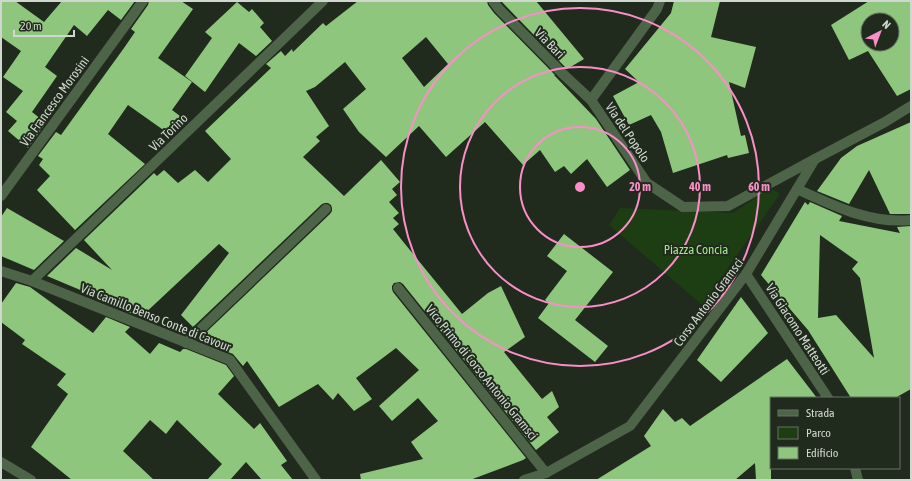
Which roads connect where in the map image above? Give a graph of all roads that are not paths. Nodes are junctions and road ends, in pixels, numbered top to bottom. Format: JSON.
{"nodes":[{"id":1,"x":143,"y":1,"type":"edge"},
{"id":2,"x":322,"y":1,"type":"edge"},
{"id":3,"x":493,"y":1,"type":"edge"},
{"id":4,"x":660,"y":1,"type":"edge"},
{"id":5,"x":591,"y":100,"type":"junction"},
{"id":6,"x":911,"y":106,"type":"edge"},
{"id":7,"x":815,"y":159,"type":"junction"},
{"id":8,"x":797,"y":189,"type":"junction"},
{"id":9,"x":1,"y":196,"type":"edge"},
{"id":10,"x":326,"y":210,"type":"dead end"},
{"id":11,"x":911,"y":220,"type":"edge"},
{"id":12,"x":1,"y":271,"type":"edge"},
{"id":13,"x":746,"y":274,"type":"junction"},
{"id":14,"x":32,"y":281,"type":"junction"},
{"id":15,"x":398,"y":288,"type":"dead end"},
{"id":16,"x":186,"y":343,"type":"junction"},
{"id":17,"x":827,"y":397,"type":"edge"},
{"id":18,"x":1,"y":462,"type":"edge"},
{"id":19,"x":856,"y":469,"type":"edge"},
{"id":20,"x":546,"y":473,"type":"junction"},
{"id":21,"x":32,"y":480,"type":"edge"},
{"id":22,"x":316,"y":480,"type":"edge"},
{"id":23,"x":524,"y":480,"type":"edge"},
{"id":24,"x":858,"y":480,"type":"edge"}],
"edges":[{"from":1,"to":9,"type":"street","name":"Via Francesco Morosini"},
{"from":2,"to":14,"type":"street","name":"Via Torino"},
{"from":3,"to":5,"type":"street","name":"Via Bari"},
{"from":4,"to":5,"type":"street","name":"Via del Popolo"},
{"from":5,"to":7,"type":"street","name":"Via del Popolo"},
{"from":6,"to":7,"type":"street"},
{"from":7,"to":8,"type":"street","name":"Corso Antonio Gramsci"},
{"from":8,"to":11,"type":"street"},
{"from":8,"to":13,"type":"street","name":"Corso Antonio Gramsci"},
{"from":10,"to":16,"type":"street"},
{"from":12,"to":14,"type":"street","name":"Via Camillo Benso Conte di Cavour"},
{"from":13,"to":17,"type":"street","name":"Via Giacomo Matteotti"},
{"from":13,"to":20,"type":"street","name":"Corso Antonio Gramsci"},
{"from":14,"to":16,"type":"street","name":"Via Camillo Benso Conte di Cavour"},
{"from":15,"to":20,"type":"street","name":"Vico Primo di Corso Antonio Gramsci"},
{"from":16,"to":22,"type":"street","name":"Via Camillo Benso Conte di Cavour"},
{"from":18,"to":21,"type":"street"},
{"from":19,"to":24,"type":"street"},
{"from":20,"to":23,"type":"street","name":"Corso Antonio Gramsci"}]}
